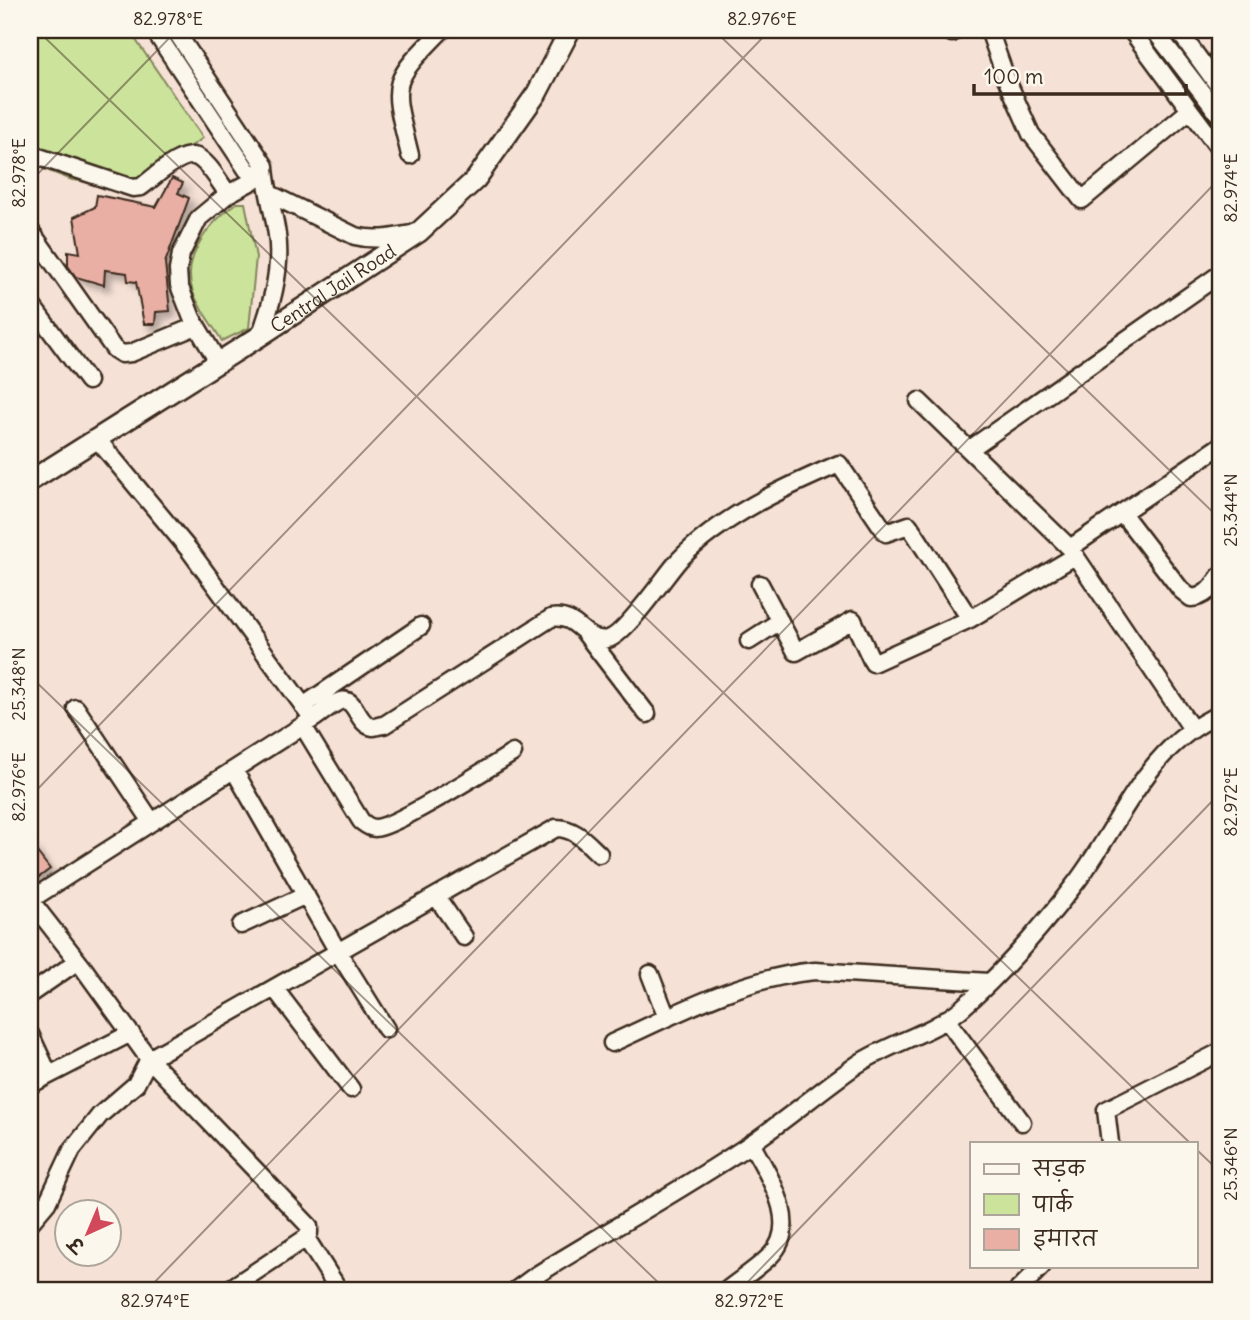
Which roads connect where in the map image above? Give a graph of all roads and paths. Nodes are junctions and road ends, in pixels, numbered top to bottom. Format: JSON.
{"nodes":[{"id":1,"x":154,"y":30,"type":"edge"},
{"id":2,"x":175,"y":30,"type":"edge"},
{"id":3,"x":442,"y":30,"type":"edge"},
{"id":4,"x":570,"y":30,"type":"edge"},
{"id":5,"x":949,"y":30,"type":"edge"},
{"id":6,"x":956,"y":30,"type":"edge"},
{"id":7,"x":989,"y":30,"type":"edge"},
{"id":8,"x":1131,"y":30,"type":"edge"},
{"id":9,"x":1154,"y":30,"type":"edge"},
{"id":10,"x":1178,"y":30,"type":"edge"},
{"id":11,"x":1220,"y":88,"type":"edge"},
{"id":12,"x":1190,"y":110,"type":"junction"},
{"id":13,"x":1220,"y":116,"type":"edge"},
{"id":14,"x":1220,"y":150,"type":"edge"},
{"id":15,"x":30,"y":154,"type":"edge"},
{"id":16,"x":410,"y":155,"type":"dead end"},
{"id":17,"x":264,"y":185,"type":"junction"},
{"id":18,"x":228,"y":194,"type":"junction"},
{"id":19,"x":30,"y":230,"type":"edge"},
{"id":20,"x":419,"y":232,"type":"junction"},
{"id":21,"x":1220,"y":274,"type":"edge"},
{"id":22,"x":30,"y":303,"type":"edge"},
{"id":23,"x":197,"y":326,"type":"junction"},
{"id":24,"x":260,"y":337,"type":"junction"},
{"id":25,"x":218,"y":362,"type":"junction"},
{"id":26,"x":88,"y":381,"type":"dead end"},
{"id":27,"x":919,"y":401,"type":"dead end"},
{"id":28,"x":97,"y":439,"type":"junction"},
{"id":29,"x":1220,"y":446,"type":"edge"},
{"id":30,"x":970,"y":449,"type":"junction"},
{"id":31,"x":30,"y":481,"type":"edge"},
{"id":32,"x":1122,"y":513,"type":"junction"},
{"id":33,"x":1072,"y":552,"type":"junction"},
{"id":34,"x":1220,"y":576,"type":"edge"},
{"id":35,"x":760,"y":584,"type":"dead end"},
{"id":36,"x":970,"y":619,"type":"junction"},
{"id":37,"x":780,"y":621,"type":"junction"},
{"id":38,"x":421,"y":626,"type":"dead end"},
{"id":39,"x":585,"y":633,"type":"junction"},
{"id":40,"x":749,"y":641,"type":"dead end"},
{"id":41,"x":303,"y":706,"type":"junction"},
{"id":42,"x":76,"y":708,"type":"dead end"},
{"id":43,"x":647,"y":714,"type":"dead end"},
{"id":44,"x":1220,"y":715,"type":"edge"},
{"id":45,"x":308,"y":722,"type":"junction"},
{"id":46,"x":1192,"y":729,"type":"junction"},
{"id":47,"x":513,"y":753,"type":"dead end"},
{"id":48,"x":234,"y":770,"type":"junction"},
{"id":49,"x":152,"y":822,"type":"junction"},
{"id":50,"x":599,"y":854,"type":"dead end"},
{"id":51,"x":306,"y":895,"type":"junction"},
{"id":52,"x":436,"y":895,"type":"junction"},
{"id":53,"x":32,"y":906,"type":"edge"},
{"id":54,"x":241,"y":925,"type":"dead end"},
{"id":55,"x":464,"y":937,"type":"dead end"},
{"id":56,"x":338,"y":952,"type":"junction"},
{"id":57,"x":78,"y":961,"type":"junction"},
{"id":58,"x":650,"y":974,"type":"dead end"},
{"id":59,"x":989,"y":982,"type":"junction"},
{"id":60,"x":275,"y":989,"type":"junction"},
{"id":61,"x":30,"y":994,"type":"edge"},
{"id":62,"x":667,"y":1018,"type":"junction"},
{"id":63,"x":946,"y":1019,"type":"junction"},
{"id":64,"x":386,"y":1029,"type":"dead end"},
{"id":65,"x":131,"y":1033,"type":"junction"},
{"id":66,"x":30,"y":1034,"type":"edge"},
{"id":67,"x":612,"y":1043,"type":"dead end"},
{"id":68,"x":1220,"y":1052,"type":"edge"},
{"id":69,"x":149,"y":1059,"type":"junction"},
{"id":70,"x":49,"y":1075,"type":"junction"},
{"id":71,"x":30,"y":1085,"type":"edge"},
{"id":72,"x":351,"y":1089,"type":"dead end"},
{"id":73,"x":1022,"y":1122,"type":"dead end"},
{"id":74,"x":1110,"y":1142,"type":"edge"},
{"id":75,"x":751,"y":1143,"type":"junction"},
{"id":76,"x":30,"y":1223,"type":"edge"},
{"id":77,"x":306,"y":1238,"type":"junction"},
{"id":78,"x":1040,"y":1268,"type":"edge"},
{"id":79,"x":228,"y":1290,"type":"edge"},
{"id":80,"x":340,"y":1290,"type":"edge"},
{"id":81,"x":516,"y":1290,"type":"edge"},
{"id":82,"x":727,"y":1290,"type":"edge"},
{"id":83,"x":1018,"y":1290,"type":"edge"}],
"edges":[{"from":1,"to":17,"type":"street"},
{"from":2,"to":17,"type":"street"},
{"from":3,"to":16,"type":"street"},
{"from":4,"to":20,"type":"main road","name":"Central Jail Road"},
{"from":5,"to":6,"type":"street"},
{"from":7,"to":12,"type":"street"},
{"from":8,"to":12,"type":"street"},
{"from":9,"to":13,"type":"street"},
{"from":10,"to":11,"type":"street"},
{"from":12,"to":14,"type":"street"},
{"from":15,"to":18,"type":"street"},
{"from":17,"to":18,"type":"street"},
{"from":17,"to":20,"type":"street"},
{"from":17,"to":24,"type":"street"},
{"from":18,"to":23,"type":"street"},
{"from":19,"to":23,"type":"street"},
{"from":20,"to":24,"type":"main road","name":"Central Jail Road"},
{"from":21,"to":30,"type":"street"},
{"from":22,"to":26,"type":"street"},
{"from":23,"to":25,"type":"street"},
{"from":24,"to":25,"type":"main road","name":"Central Jail Road"},
{"from":25,"to":28,"type":"main road","name":"Central Jail Road"},
{"from":27,"to":30,"type":"street"},
{"from":28,"to":31,"type":"main road","name":"Central Jail Road"},
{"from":28,"to":41,"type":"street"},
{"from":29,"to":32,"type":"street"},
{"from":30,"to":33,"type":"street"},
{"from":32,"to":33,"type":"street"},
{"from":32,"to":34,"type":"street"},
{"from":33,"to":36,"type":"street"},
{"from":33,"to":46,"type":"street"},
{"from":35,"to":37,"type":"street"},
{"from":36,"to":37,"type":"street"},
{"from":36,"to":39,"type":"street"},
{"from":37,"to":40,"type":"street"},
{"from":38,"to":41,"type":"street"},
{"from":39,"to":43,"type":"street"},
{"from":39,"to":45,"type":"street"},
{"from":41,"to":45,"type":"street"},
{"from":42,"to":49,"type":"street"},
{"from":44,"to":46,"type":"street"},
{"from":45,"to":47,"type":"street"},
{"from":45,"to":48,"type":"street"},
{"from":46,"to":59,"type":"street"},
{"from":48,"to":49,"type":"street"},
{"from":48,"to":51,"type":"street"},
{"from":49,"to":53,"type":"street"},
{"from":50,"to":52,"type":"street"},
{"from":51,"to":54,"type":"street"},
{"from":51,"to":56,"type":"street"},
{"from":52,"to":55,"type":"street"},
{"from":52,"to":56,"type":"street"},
{"from":53,"to":57,"type":"street"},
{"from":56,"to":60,"type":"street"},
{"from":56,"to":64,"type":"street"},
{"from":57,"to":61,"type":"street"},
{"from":57,"to":65,"type":"street"},
{"from":58,"to":62,"type":"street"},
{"from":59,"to":62,"type":"street"},
{"from":59,"to":63,"type":"street"},
{"from":60,"to":69,"type":"street"},
{"from":60,"to":72,"type":"street"},
{"from":62,"to":67,"type":"street"},
{"from":63,"to":73,"type":"street"},
{"from":63,"to":75,"type":"street"},
{"from":65,"to":69,"type":"street"},
{"from":65,"to":70,"type":"street"},
{"from":66,"to":70,"type":"street"},
{"from":68,"to":74,"type":"street"},
{"from":69,"to":76,"type":"street"},
{"from":69,"to":77,"type":"street"},
{"from":70,"to":71,"type":"street"},
{"from":75,"to":81,"type":"street"},
{"from":75,"to":82,"type":"street"},
{"from":77,"to":79,"type":"street"},
{"from":77,"to":80,"type":"street"},
{"from":78,"to":83,"type":"street"}]}
